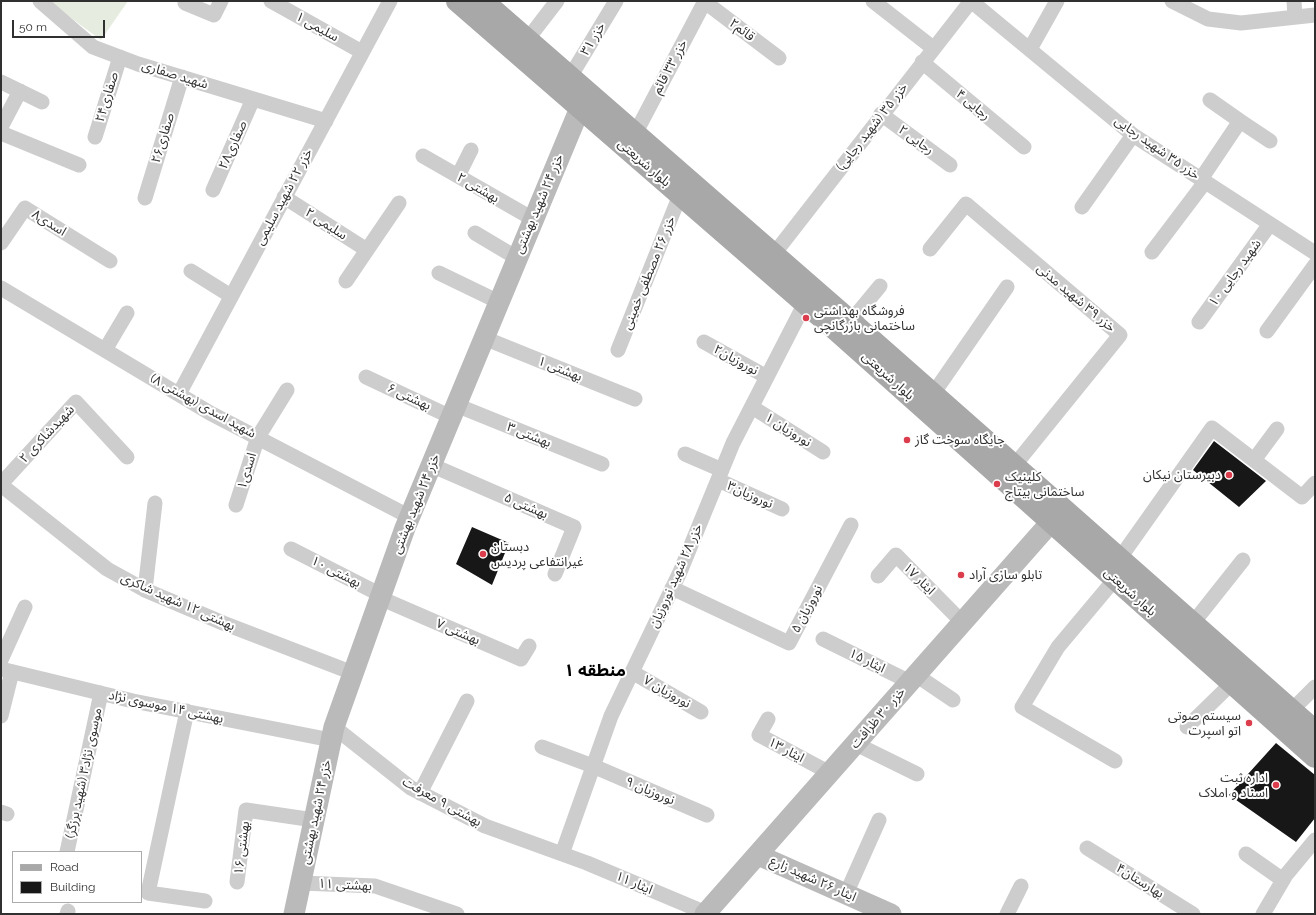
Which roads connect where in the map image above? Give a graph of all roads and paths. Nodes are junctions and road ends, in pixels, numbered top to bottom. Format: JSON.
{"nodes":[{"id":1,"x":40,"y":1,"type":"edge"},
{"id":2,"x":221,"y":1,"type":"edge"},
{"id":3,"x":271,"y":1,"type":"edge"},
{"id":4,"x":390,"y":1,"type":"edge"},
{"id":5,"x":457,"y":1,"type":"edge"},
{"id":6,"x":483,"y":1,"type":"edge"},
{"id":7,"x":557,"y":1,"type":"edge"},
{"id":8,"x":616,"y":1,"type":"edge"},
{"id":9,"x":705,"y":1,"type":"edge"},
{"id":10,"x":873,"y":1,"type":"edge"},
{"id":11,"x":971,"y":1,"type":"edge"},
{"id":12,"x":1057,"y":1,"type":"edge"},
{"id":13,"x":1172,"y":1,"type":"edge"},
{"id":14,"x":1294,"y":1,"type":"edge"},
{"id":15,"x":185,"y":3,"type":"dead end"},
{"id":16,"x":1199,"y":7,"type":"edge"},
{"id":17,"x":1315,"y":15,"type":"edge"},
{"id":18,"x":1295,"y":17,"type":"junction"},
{"id":19,"x":527,"y":40,"type":"junction"},
{"id":20,"x":933,"y":48,"type":"junction"},
{"id":21,"x":1030,"y":49,"type":"junction"},
{"id":22,"x":362,"y":52,"type":"junction"},
{"id":23,"x":120,"y":57,"type":"junction"},
{"id":24,"x":779,"y":58,"type":"dead end"},
{"id":25,"x":922,"y":62,"type":"junction"},
{"id":26,"x":182,"y":77,"type":"junction"},
{"id":27,"x":570,"y":77,"type":"junction"},
{"id":28,"x":1,"y":82,"type":"edge"},
{"id":29,"x":20,"y":91,"type":"junction"},
{"id":30,"x":254,"y":99,"type":"junction"},
{"id":31,"x":1210,"y":100,"type":"dead end"},
{"id":32,"x":42,"y":102,"type":"dead end"},
{"id":33,"x":580,"y":108,"type":"junction"},
{"id":34,"x":881,"y":114,"type":"junction"},
{"id":35,"x":326,"y":121,"type":"junction"},
{"id":36,"x":1240,"y":121,"type":"junction"},
{"id":37,"x":1,"y":127,"type":"edge"},
{"id":38,"x":1,"y":133,"type":"edge"},
{"id":39,"x":635,"y":134,"type":"junction"},
{"id":40,"x":1133,"y":135,"type":"junction"},
{"id":41,"x":95,"y":137,"type":"dead end"},
{"id":42,"x":1270,"y":141,"type":"dead end"},
{"id":43,"x":1024,"y":147,"type":"dead end"},
{"id":44,"x":471,"y":150,"type":"dead end"},
{"id":45,"x":423,"y":156,"type":"dead end"},
{"id":46,"x":79,"y":164,"type":"dead end"},
{"id":47,"x":950,"y":165,"type":"dead end"},
{"id":48,"x":458,"y":176,"type":"junction"},
{"id":49,"x":1203,"y":180,"type":"junction"},
{"id":50,"x":213,"y":190,"type":"dead end"},
{"id":51,"x":680,"y":195,"type":"junction"},
{"id":52,"x":284,"y":197,"type":"junction"},
{"id":53,"x":145,"y":198,"type":"dead end"},
{"id":54,"x":399,"y":203,"type":"dead end"},
{"id":55,"x":1082,"y":207,"type":"dead end"},
{"id":56,"x":533,"y":219,"type":"junction"},
{"id":57,"x":1270,"y":224,"type":"junction"},
{"id":58,"x":475,"y":233,"type":"dead end"},
{"id":59,"x":1,"y":243,"type":"edge"},
{"id":60,"x":930,"y":249,"type":"dead end"},
{"id":61,"x":367,"y":250,"type":"junction"},
{"id":62,"x":1152,"y":252,"type":"dead end"},
{"id":63,"x":1315,"y":253,"type":"edge"},
{"id":64,"x":774,"y":254,"type":"junction"},
{"id":65,"x":517,"y":258,"type":"junction"},
{"id":66,"x":110,"y":261,"type":"dead end"},
{"id":67,"x":1315,"y":265,"type":"edge"},
{"id":68,"x":191,"y":271,"type":"dead end"},
{"id":69,"x":439,"y":272,"type":"dead end"},
{"id":70,"x":346,"y":280,"type":"dead end"},
{"id":71,"x":880,"y":286,"type":"dead end"},
{"id":72,"x":1007,"y":287,"type":"dead end"},
{"id":73,"x":1,"y":288,"type":"edge"},
{"id":74,"x":232,"y":296,"type":"junction"},
{"id":75,"x":499,"y":302,"type":"junction"},
{"id":76,"x":805,"y":303,"type":"junction"},
{"id":77,"x":127,"y":313,"type":"dead end"},
{"id":78,"x":851,"y":321,"type":"junction"},
{"id":79,"x":1200,"y":322,"type":"dead end"},
{"id":80,"x":1267,"y":331,"type":"dead end"},
{"id":81,"x":484,"y":338,"type":"junction"},
{"id":82,"x":704,"y":342,"type":"dead end"},
{"id":83,"x":104,"y":350,"type":"junction"},
{"id":84,"x":618,"y":350,"type":"dead end"},
{"id":85,"x":366,"y":377,"type":"dead end"},
{"id":86,"x":767,"y":377,"type":"junction"},
{"id":87,"x":287,"y":390,"type":"dead end"},
{"id":88,"x":179,"y":394,"type":"junction"},
{"id":89,"x":933,"y":394,"type":"junction"},
{"id":90,"x":635,"y":399,"type":"dead end"},
{"id":91,"x":752,"y":407,"type":"junction"},
{"id":92,"x":453,"y":411,"type":"junction"},
{"id":93,"x":1277,"y":429,"type":"dead end"},
{"id":94,"x":258,"y":437,"type":"junction"},
{"id":95,"x":824,"y":452,"type":"dead end"},
{"id":96,"x":685,"y":454,"type":"dead end"},
{"id":97,"x":127,"y":457,"type":"dead end"},
{"id":98,"x":1254,"y":460,"type":"junction"},
{"id":99,"x":602,"y":464,"type":"dead end"},
{"id":100,"x":431,"y":465,"type":"junction"},
{"id":101,"x":1014,"y":466,"type":"junction"},
{"id":102,"x":720,"y":475,"type":"junction"},
{"id":103,"x":1315,"y":483,"type":"edge"},
{"id":104,"x":1,"y":485,"type":"edge"},
{"id":105,"x":155,"y":503,"type":"dead end"},
{"id":106,"x":236,"y":505,"type":"dead end"},
{"id":107,"x":782,"y":509,"type":"dead end"},
{"id":108,"x":410,"y":517,"type":"junction"},
{"id":109,"x":1051,"y":522,"type":"junction"},
{"id":110,"x":851,"y":524,"type":"dead end"},
{"id":111,"x":291,"y":549,"type":"dead end"},
{"id":112,"x":1243,"y":560,"type":"dead end"},
{"id":113,"x":1117,"y":568,"type":"junction"},
{"id":114,"x":555,"y":574,"type":"dead end"},
{"id":115,"x":878,"y":576,"type":"dead end"},
{"id":116,"x":672,"y":588,"type":"junction"},
{"id":117,"x":145,"y":590,"type":"junction"},
{"id":118,"x":380,"y":597,"type":"junction"},
{"id":119,"x":25,"y":607,"type":"dead end"},
{"id":120,"x":1162,"y":608,"type":"junction"},
{"id":121,"x":963,"y":623,"type":"junction"},
{"id":122,"x":1193,"y":623,"type":"junction"},
{"id":123,"x":823,"y":639,"type":"dead end"},
{"id":124,"x":529,"y":646,"type":"dead end"},
{"id":125,"x":1,"y":660,"type":"edge"},
{"id":126,"x":6,"y":670,"type":"edge"},
{"id":127,"x":632,"y":672,"type":"junction"},
{"id":128,"x":353,"y":673,"type":"junction"},
{"id":129,"x":913,"y":679,"type":"junction"},
{"id":130,"x":1232,"y":683,"type":"junction"},
{"id":131,"x":1315,"y":687,"type":"edge"},
{"id":132,"x":101,"y":693,"type":"junction"},
{"id":133,"x":953,"y":700,"type":"dead end"},
{"id":134,"x":467,"y":701,"type":"dead end"},
{"id":135,"x":1292,"y":710,"type":"junction"},
{"id":136,"x":187,"y":712,"type":"junction"},
{"id":137,"x":701,"y":712,"type":"dead end"},
{"id":138,"x":1,"y":716,"type":"edge"},
{"id":139,"x":768,"y":719,"type":"dead end"},
{"id":140,"x":1187,"y":727,"type":"dead end"},
{"id":141,"x":1315,"y":731,"type":"edge"},
{"id":142,"x":333,"y":733,"type":"junction"},
{"id":143,"x":856,"y":744,"type":"junction"},
{"id":144,"x":542,"y":747,"type":"dead end"},
{"id":145,"x":1315,"y":757,"type":"edge"},
{"id":146,"x":1115,"y":761,"type":"dead end"},
{"id":147,"x":593,"y":766,"type":"junction"},
{"id":148,"x":830,"y":773,"type":"junction"},
{"id":149,"x":917,"y":774,"type":"dead end"},
{"id":150,"x":420,"y":793,"type":"junction"},
{"id":151,"x":707,"y":815,"type":"dead end"},
{"id":152,"x":314,"y":820,"type":"junction"},
{"id":153,"x":879,"y":820,"type":"dead end"},
{"id":154,"x":1315,"y":840,"type":"edge"},
{"id":155,"x":1088,"y":848,"type":"dead end"},
{"id":156,"x":67,"y":851,"type":"edge"},
{"id":157,"x":562,"y":854,"type":"junction"},
{"id":158,"x":1246,"y":854,"type":"dead end"},
{"id":159,"x":758,"y":855,"type":"junction"},
{"id":160,"x":1283,"y":880,"type":"junction"},
{"id":161,"x":237,"y":882,"type":"dead end"},
{"id":162,"x":301,"y":883,"type":"junction"},
{"id":163,"x":1021,"y":886,"type":"dead end"},
{"id":164,"x":846,"y":894,"type":"junction"},
{"id":165,"x":205,"y":901,"type":"dead end"},
{"id":166,"x":705,"y":913,"type":"edge"},
{"id":167,"x":294,"y":914,"type":"edge"},
{"id":168,"x":457,"y":914,"type":"edge"},
{"id":169,"x":891,"y":914,"type":"edge"},
{"id":170,"x":1007,"y":914,"type":"edge"},
{"id":171,"x":1193,"y":914,"type":"edge"},
{"id":172,"x":1263,"y":914,"type":"edge"}],
"edges":[{"from":1,"to":23,"type":"street","name":"شهید صفاری"},
{"from":2,"to":15,"type":"street"},
{"from":3,"to":22,"type":"street","name":"سلیمی ۱"},
{"from":4,"to":22,"type":"street","name":"خزر ۲۲ شهید سلیمی"},
{"from":5,"to":33,"type":"main road","name":"بلوار شریعتی"},
{"from":6,"to":19,"type":"main road","name":"بلوار شریعتی"},
{"from":7,"to":19,"type":"street"},
{"from":8,"to":27,"type":"street","name":"خزر ۳۱"},
{"from":9,"to":24,"type":"street","name":"قائم۲"},
{"from":9,"to":39,"type":"street","name":"خزر ۳۳ قائم"},
{"from":10,"to":20,"type":"street"},
{"from":11,"to":20,"type":"street","name":"خزر ۳۵ (شهید رجایی)"},
{"from":11,"to":21,"type":"street","name":"خزر ۳۵ شهید رجایی"},
{"from":12,"to":21,"type":"street"},
{"from":13,"to":16,"type":"street"},
{"from":14,"to":18,"type":"street"},
{"from":16,"to":18,"type":"street"},
{"from":17,"to":18,"type":"street"},
{"from":19,"to":27,"type":"main road","name":"بلوار شریعتی"},
{"from":20,"to":25,"type":"street","name":"خزر ۳۵ (شهید رجایی)"},
{"from":21,"to":40,"type":"street","name":"خزر ۳۵ شهید رجایی"},
{"from":22,"to":35,"type":"street","name":"خزر ۲۲ شهید سلیمی"},
{"from":23,"to":26,"type":"street","name":"شهید صفاری"},
{"from":23,"to":41,"type":"street","name":"صفاری۲۴"},
{"from":25,"to":34,"type":"street","name":"خزر ۳۵ (شهید رجایی)"},
{"from":25,"to":43,"type":"street","name":"رجایی ۴"},
{"from":26,"to":30,"type":"street","name":"شهید صفاری"},
{"from":26,"to":53,"type":"street","name":"صفاری۲۶"},
{"from":27,"to":39,"type":"main road","name":"بلوار شریعتی"},
{"from":28,"to":29,"type":"street"},
{"from":29,"to":32,"type":"street"},
{"from":29,"to":37,"type":"street"},
{"from":30,"to":35,"type":"street","name":"شهید صفاری"},
{"from":30,"to":50,"type":"street","name":"صفاری۲۸"},
{"from":31,"to":36,"type":"street"},
{"from":33,"to":51,"type":"main road","name":"بلوار شریعتی"},
{"from":33,"to":56,"type":"street","name":"خزر ۲۴ شهید بهشتی"},
{"from":34,"to":47,"type":"street","name":"رجایی ۲"},
{"from":34,"to":64,"type":"street","name":"خزر ۳۵ (شهید رجایی)"},
{"from":35,"to":52,"type":"street","name":"خزر ۲۲ شهید سلیمی"},
{"from":36,"to":42,"type":"street"},
{"from":36,"to":49,"type":"street"},
{"from":38,"to":46,"type":"street"},
{"from":39,"to":64,"type":"main road","name":"بلوار شریعتی"},
{"from":40,"to":49,"type":"street","name":"خزر ۳۵ شهید رجایی"},
{"from":40,"to":55,"type":"street"},
{"from":44,"to":48,"type":"street"},
{"from":45,"to":48,"type":"street","name":"بهشتی ۲"},
{"from":48,"to":56,"type":"street","name":"بهشتی ۲"},
{"from":49,"to":57,"type":"street","name":"خزر ۳۵ شهید رجایی"},
{"from":49,"to":62,"type":"street"},
{"from":51,"to":76,"type":"main road","name":"بلوار شریعتی"},
{"from":51,"to":84,"type":"street","name":"خزر ۲۶ مصطفی خمینی"},
{"from":52,"to":61,"type":"street","name":"سلیمی ۲"},
{"from":52,"to":74,"type":"street","name":"خزر ۲۲ شهید سلیمی"},
{"from":54,"to":61,"type":"street"},
{"from":56,"to":65,"type":"street","name":"خزر ۲۴ شهید بهشتی"},
{"from":57,"to":63,"type":"street","name":"خزر ۳۵ شهید رجایی"},
{"from":57,"to":79,"type":"street","name":"شهید رجایی ۱۰"},
{"from":58,"to":65,"type":"street"},
{"from":59,"to":66,"type":"street","name":"اسدی۸"},
{"from":60,"to":101,"type":"street","name":"خزر ۳۹ شهید مدنی"},
{"from":61,"to":70,"type":"street"},
{"from":64,"to":78,"type":"main road","name":"بلوار شریعتی"},
{"from":65,"to":75,"type":"street","name":"خزر ۲۴ شهید بهشتی"},
{"from":67,"to":80,"type":"street"},
{"from":68,"to":74,"type":"street"},
{"from":69,"to":75,"type":"street"},
{"from":71,"to":78,"type":"street"},
{"from":72,"to":89,"type":"street"},
{"from":73,"to":83,"type":"street","name":"شهید اسدی (بهشتی ۸)"},
{"from":74,"to":88,"type":"street","name":"خزر ۲۲ شهید سلیمی"},
{"from":75,"to":81,"type":"street","name":"خزر ۲۴ شهید بهشتی"},
{"from":76,"to":86,"type":"street","name":"خزر ۲۸ شهید نوروزیان"},
{"from":76,"to":109,"type":"main road","name":"بلوار شریعتی"},
{"from":77,"to":83,"type":"street"},
{"from":78,"to":89,"type":"main road","name":"بلوار شریعتی"},
{"from":81,"to":90,"type":"street","name":"بهشتی ۱"},
{"from":81,"to":92,"type":"street","name":"خزر ۲۴ شهید بهشتی"},
{"from":82,"to":86,"type":"street","name":"نوروزیان۲"},
{"from":83,"to":88,"type":"street","name":"شهید اسدی (بهشتی ۸)"},
{"from":85,"to":92,"type":"street","name":"بهشتی ۶"},
{"from":86,"to":91,"type":"street","name":"خزر ۲۸ شهید نوروزیان"},
{"from":87,"to":94,"type":"street","name":"اسدی۱"},
{"from":88,"to":94,"type":"street","name":"شهید اسدی (بهشتی ۸)"},
{"from":89,"to":101,"type":"main road","name":"بلوار شریعتی"},
{"from":91,"to":95,"type":"street","name":"نوروزیان ۱"},
{"from":91,"to":102,"type":"street","name":"خزر ۲۸ شهید نوروزیان"},
{"from":92,"to":99,"type":"street","name":"بهشتی ۳"},
{"from":92,"to":100,"type":"street","name":"خزر ۲۴ شهید بهشتی"},
{"from":93,"to":98,"type":"street"},
{"from":94,"to":106,"type":"street","name":"اسدی۱"},
{"from":94,"to":108,"type":"street","name":"شهید اسدی (بهشتی ۸)"},
{"from":96,"to":102,"type":"street","name":"نوروزیان۳"},
{"from":97,"to":104,"type":"street","name":"شهیدشاکری ۲"},
{"from":98,"to":103,"type":"street"},
{"from":98,"to":113,"type":"street"},
{"from":100,"to":108,"type":"street","name":"خزر ۲۴ شهید بهشتی"},
{"from":100,"to":114,"type":"street","name":"بهشتی ۵"},
{"from":101,"to":113,"type":"main road","name":"بلوار شریعتی"},
{"from":102,"to":107,"type":"street","name":"نوروزیان۳"},
{"from":102,"to":116,"type":"street","name":"خزر ۲۸ شهید نوروزیان"},
{"from":104,"to":117,"type":"street","name":"بهشتی ۱۲ شهید شاکری"},
{"from":105,"to":117,"type":"street"},
{"from":108,"to":118,"type":"street","name":"خزر ۲۴ شهید بهشتی"},
{"from":109,"to":113,"type":"main road","name":"بلوار شریعتی"},
{"from":109,"to":121,"type":"street","name":"خزر ۳۰ ظرافت"},
{"from":110,"to":116,"type":"street","name":"نوروزیان ۵"},
{"from":111,"to":118,"type":"street","name":"بهشتی ۱۰"},
{"from":112,"to":122,"type":"street"},
{"from":113,"to":120,"type":"main road","name":"بلوار شریعتی"},
{"from":113,"to":146,"type":"street"},
{"from":115,"to":121,"type":"street","name":"ایثار ۱۷"},
{"from":116,"to":127,"type":"street","name":"خزر ۲۸ شهید نوروزیان"},
{"from":117,"to":128,"type":"street","name":"بهشتی ۱۲ شهید شاکری"},
{"from":118,"to":124,"type":"street","name":"بهشتی ۷"},
{"from":118,"to":128,"type":"street","name":"خزر ۲۴ شهید بهشتی"},
{"from":119,"to":125,"type":"street"},
{"from":120,"to":122,"type":"main road","name":"بلوار شریعتی"},
{"from":120,"to":130,"type":"main road","name":"بلوار شریعتی"},
{"from":121,"to":129,"type":"street","name":"خزر ۳۰ ظرافت"},
{"from":122,"to":135,"type":"main road","name":"بلوار شریعتی"},
{"from":123,"to":129,"type":"street","name":"ایثار ۱۵"},
{"from":126,"to":132,"type":"street","name":"بهشتی ۱۴ موسوی نژاد"},
{"from":126,"to":138,"type":"street"},
{"from":127,"to":137,"type":"street","name":"نوروزیان ۷"},
{"from":127,"to":147,"type":"street","name":"خزر ۲۸ شهید نوروزیان"},
{"from":128,"to":142,"type":"street","name":"خزر ۲۴ شهید بهشتی"},
{"from":129,"to":133,"type":"street","name":"ایثار ۱۵"},
{"from":129,"to":143,"type":"street","name":"خزر ۳۰ ظرافت"},
{"from":130,"to":140,"type":"street"},
{"from":130,"to":145,"type":"main road","name":"بلوار شریعتی"},
{"from":131,"to":135,"type":"street"},
{"from":132,"to":136,"type":"street","name":"بهشتی ۱۴ موسوی نژاد"},
{"from":132,"to":156,"type":"street","name":"موسوی نژاد۳ (شهید برزگر)"},
{"from":134,"to":150,"type":"street"},
{"from":135,"to":141,"type":"main road","name":"بلوار شریعتی"},
{"from":136,"to":142,"type":"street","name":"بهشتی ۱۴ موسوی نژاد"},
{"from":136,"to":165,"type":"street"},
{"from":139,"to":148,"type":"street","name":"ایثار ۱۳"},
{"from":142,"to":150,"type":"street","name":"بهشتی ۹ معرفت"},
{"from":142,"to":152,"type":"street","name":"خزر ۲۴ شهید بهشتی"},
{"from":143,"to":148,"type":"street","name":"خزر ۳۰ ظرافت"},
{"from":143,"to":149,"type":"street"},
{"from":144,"to":147,"type":"street","name":"نوروزیان ۹"},
{"from":147,"to":151,"type":"street","name":"نوروزیان ۹"},
{"from":147,"to":157,"type":"street","name":"خزر ۲۸ شهید نوروزیان"},
{"from":148,"to":159,"type":"street","name":"خزر ۳۰ ظرافت"},
{"from":150,"to":157,"type":"street","name":"بهشتی ۹ معرفت"},
{"from":152,"to":161,"type":"street","name":"بهشتی ۱۶"},
{"from":152,"to":162,"type":"street","name":"خزر ۲۴ شهید بهشتی"},
{"from":153,"to":164,"type":"street"},
{"from":154,"to":160,"type":"street"},
{"from":155,"to":171,"type":"street","name":"بهارستان۴"},
{"from":157,"to":166,"type":"street","name":"ایثار ۱۱"},
{"from":158,"to":160,"type":"street"},
{"from":159,"to":164,"type":"street","name":"ایثار ۲۶ شهید زارع"},
{"from":159,"to":166,"type":"street","name":"خزر ۳۰ ظرافت"},
{"from":160,"to":172,"type":"street"},
{"from":162,"to":167,"type":"street","name":"خزر ۲۴ شهید بهشتی"},
{"from":162,"to":168,"type":"street","name":"بهشتی ۱۱"},
{"from":163,"to":170,"type":"street"},
{"from":164,"to":169,"type":"street","name":"ایثار ۲۶ شهید زارع"}]}
